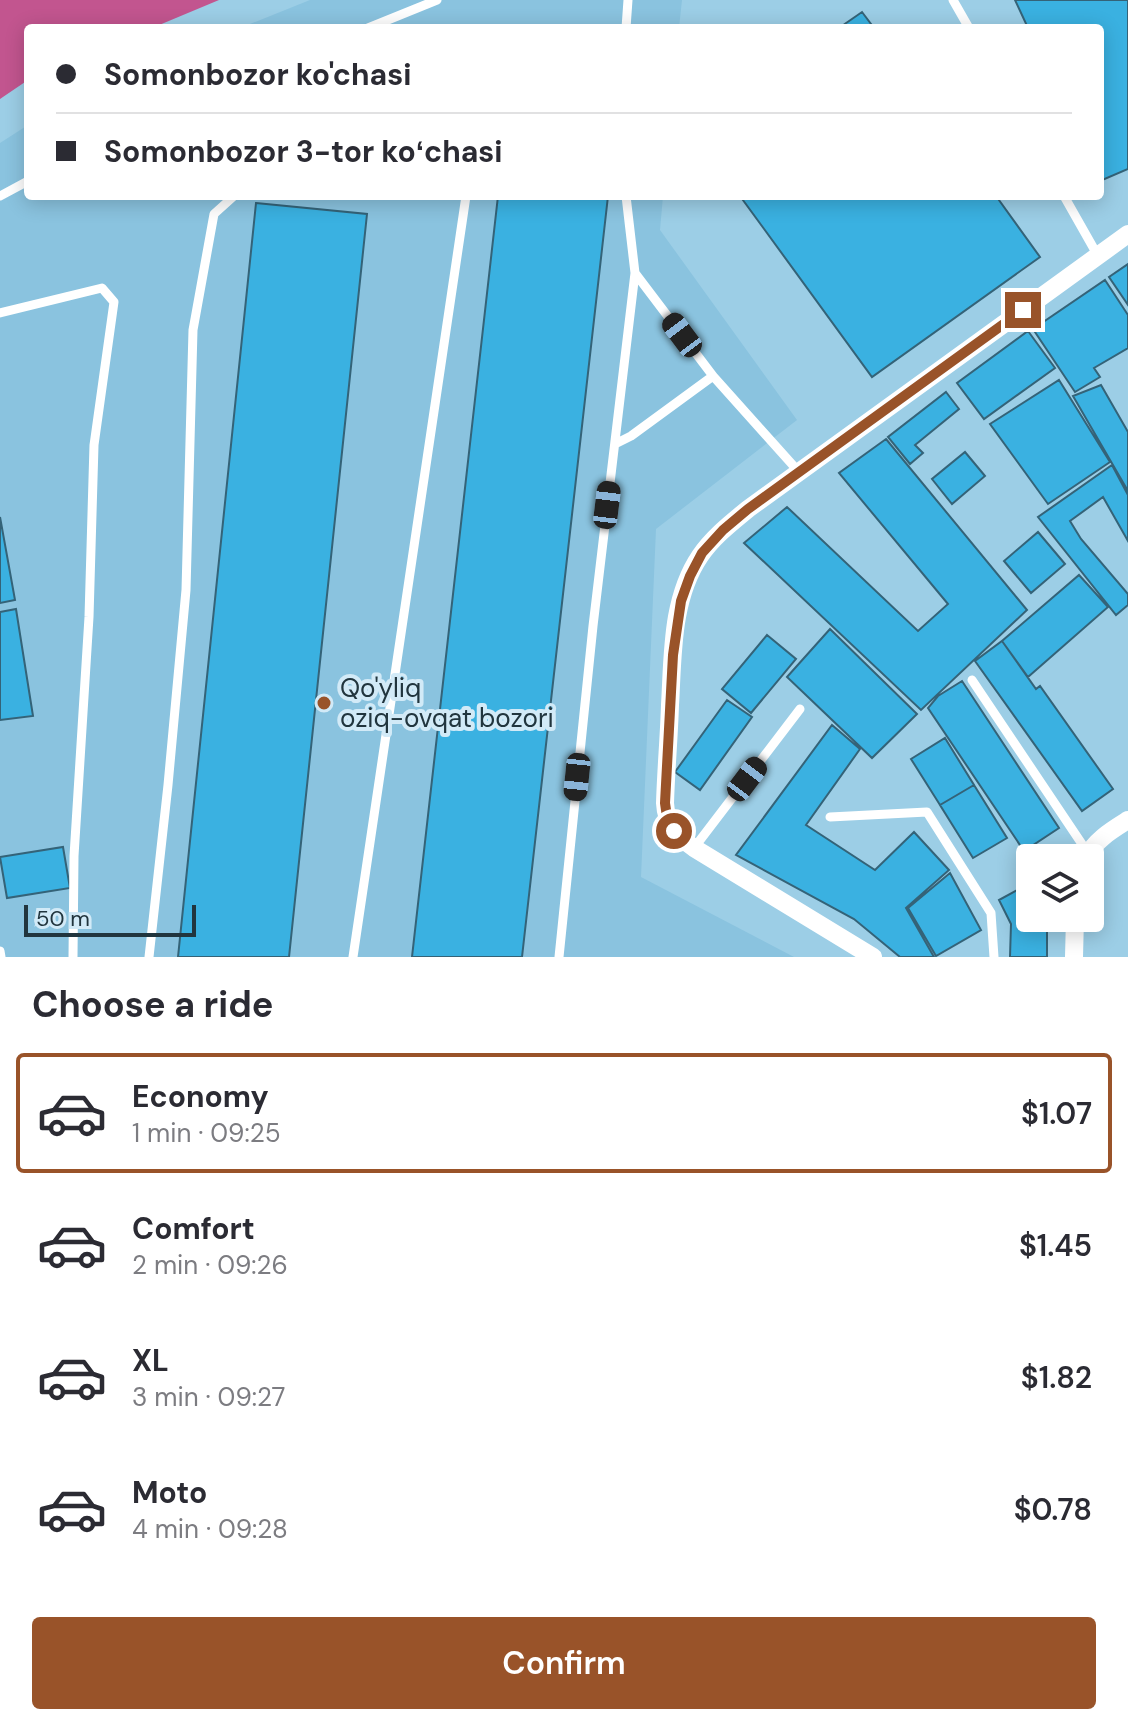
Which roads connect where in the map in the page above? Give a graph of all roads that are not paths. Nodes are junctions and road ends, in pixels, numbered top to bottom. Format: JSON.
{"nodes":[{"id":1,"x":437,"y":0,"type":"edge"},
{"id":2,"x":628,"y":0,"type":"edge"},
{"id":3,"x":953,"y":0,"type":"edge"},
{"id":4,"x":378,"y":24,"type":"edge"},
{"id":5,"x":626,"y":24,"type":"edge"},
{"id":6,"x":967,"y":24,"type":"edge"},
{"id":7,"x":24,"y":183,"type":"edge"},
{"id":8,"x":0,"y":196,"type":"edge"},
{"id":9,"x":230,"y":200,"type":"edge"},
{"id":10,"x":465,"y":200,"type":"edge"},
{"id":11,"x":626,"y":200,"type":"edge"},
{"id":12,"x":1066,"y":200,"type":"edge"},
{"id":13,"x":1128,"y":234,"type":"edge"},
{"id":14,"x":1098,"y":256,"type":"junction"},
{"id":15,"x":635,"y":273,"type":"junction"},
{"id":16,"x":0,"y":313,"type":"edge"},
{"id":17,"x":713,"y":376,"type":"junction"},
{"id":18,"x":615,"y":444,"type":"junction"},
{"id":19,"x":799,"y":472,"type":"junction"},
{"id":20,"x":972,"y":680,"type":"dead end"},
{"id":21,"x":800,"y":709,"type":"dead end"},
{"id":22,"x":830,"y":817,"type":"dead end"},
{"id":23,"x":1128,"y":820,"type":"edge"},
{"id":24,"x":1079,"y":844,"type":"edge"},
{"id":25,"x":1098,"y":844,"type":"edge"},
{"id":26,"x":694,"y":848,"type":"junction"},
{"id":27,"x":1075,"y":932,"type":"edge"},
{"id":28,"x":0,"y":951,"type":"edge"},
{"id":29,"x":1,"y":957,"type":"edge"},
{"id":30,"x":73,"y":957,"type":"edge"},
{"id":31,"x":149,"y":957,"type":"edge"},
{"id":32,"x":353,"y":957,"type":"edge"},
{"id":33,"x":559,"y":957,"type":"edge"},
{"id":34,"x":873,"y":957,"type":"edge"},
{"id":35,"x":994,"y":957,"type":"edge"},
{"id":36,"x":1074,"y":957,"type":"edge"}],
"edges":[{"from":1,"to":4,"type":"lane"},
{"from":2,"to":5,"type":"lane"},
{"from":3,"to":6,"type":"lane"},
{"from":7,"to":8,"type":"lane"},
{"from":9,"to":31,"type":"lane"},
{"from":10,"to":32,"type":"lane"},
{"from":11,"to":15,"type":"lane"},
{"from":12,"to":14,"type":"lane"},
{"from":13,"to":14,"type":"street"},
{"from":14,"to":19,"type":"street"},
{"from":15,"to":17,"type":"lane"},
{"from":15,"to":18,"type":"lane"},
{"from":16,"to":30,"type":"lane"},
{"from":17,"to":18,"type":"lane"},
{"from":17,"to":19,"type":"lane"},
{"from":18,"to":33,"type":"lane"},
{"from":19,"to":26,"type":"street"},
{"from":20,"to":24,"type":"lane"},
{"from":21,"to":26,"type":"lane"},
{"from":22,"to":35,"type":"lane"},
{"from":23,"to":25,"type":"street"},
{"from":26,"to":34,"type":"street"},
{"from":27,"to":36,"type":"street"},
{"from":28,"to":29,"type":"lane"}]}
